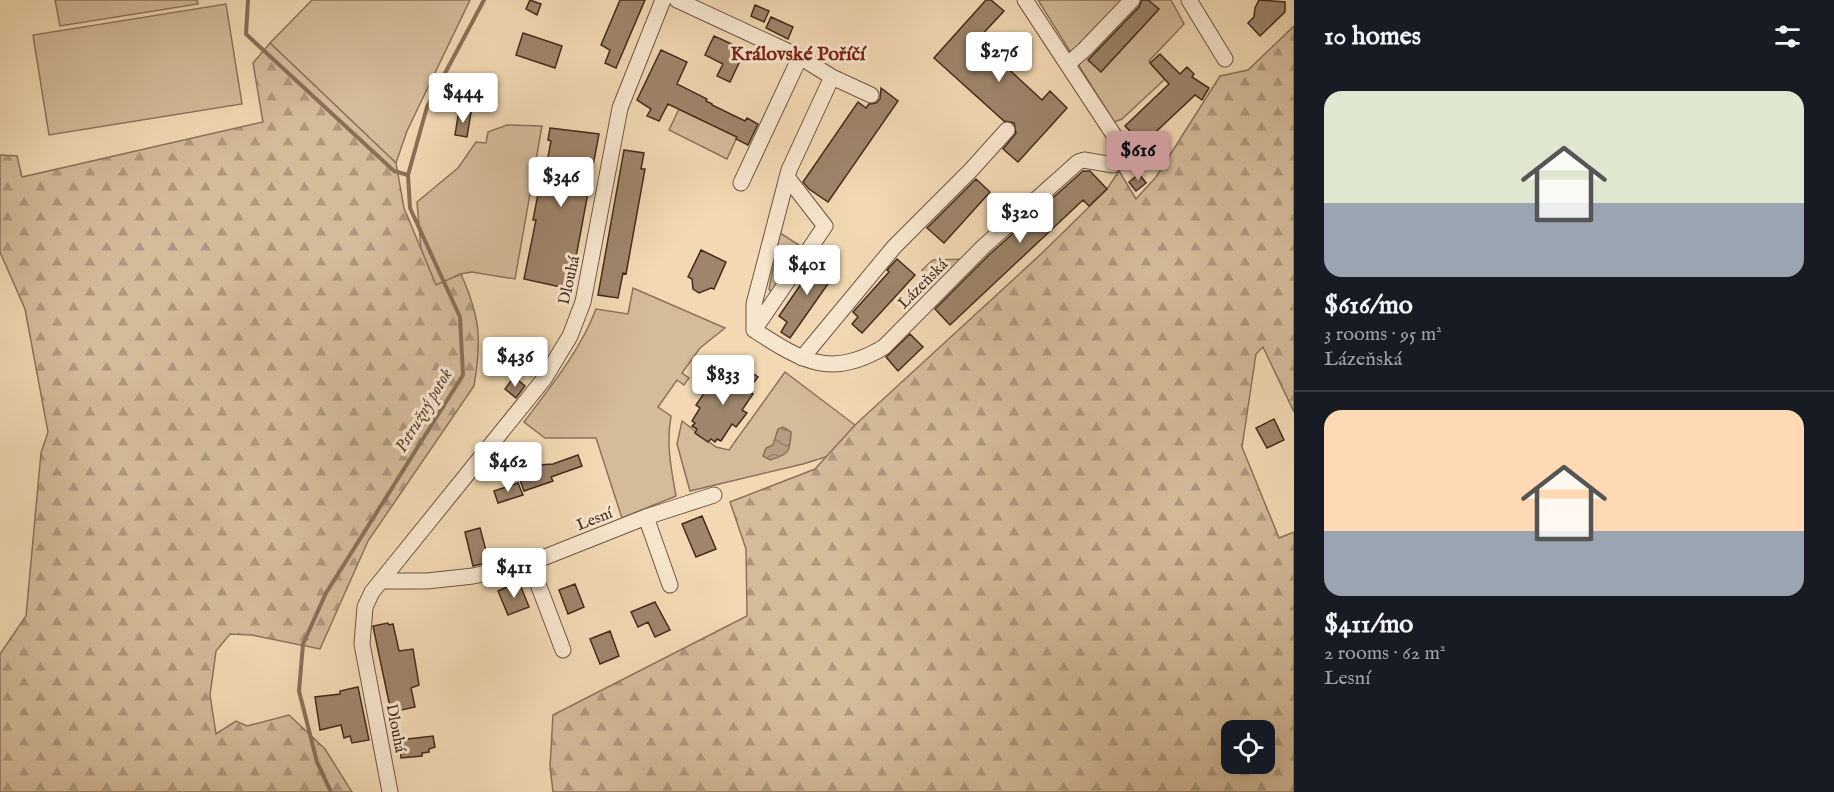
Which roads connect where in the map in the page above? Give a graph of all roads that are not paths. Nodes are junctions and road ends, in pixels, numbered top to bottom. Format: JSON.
{"nodes":[{"id":1,"x":663,"y":0,"type":"edge"},
{"id":2,"x":677,"y":0,"type":"edge"},
{"id":3,"x":1025,"y":0,"type":"edge"},
{"id":4,"x":1132,"y":0,"type":"edge"},
{"id":5,"x":1189,"y":0,"type":"edge"},
{"id":6,"x":800,"y":57,"type":"junction"},
{"id":7,"x":1225,"y":59,"type":"dead end"},
{"id":8,"x":1068,"y":64,"type":"junction"},
{"id":9,"x":832,"y":77,"type":"junction"},
{"id":10,"x":871,"y":95,"type":"dead end"},
{"id":11,"x":1007,"y":130,"type":"dead end"},
{"id":12,"x":787,"y":177,"type":"junction"},
{"id":13,"x":741,"y":183,"type":"dead end"},
{"id":14,"x":754,"y":330,"type":"junction"},
{"id":15,"x":802,"y":358,"type":"junction"},
{"id":16,"x":714,"y":495,"type":"dead end"},
{"id":17,"x":646,"y":517,"type":"junction"},
{"id":18,"x":530,"y":563,"type":"junction"},
{"id":19,"x":381,"y":581,"type":"junction"},
{"id":20,"x":670,"y":585,"type":"dead end"},
{"id":21,"x":563,"y":650,"type":"dead end"},
{"id":22,"x":390,"y":792,"type":"edge"}],
"edges":[{"from":1,"to":19,"type":"street","name":"Dlouhá"},
{"from":2,"to":6,"type":"street"},
{"from":3,"to":8,"type":"street"},
{"from":4,"to":8,"type":"street"},
{"from":5,"to":7,"type":"street"},
{"from":6,"to":9,"type":"street"},
{"from":6,"to":13,"type":"street"},
{"from":8,"to":15,"type":"street","name":"Lázeňská"},
{"from":9,"to":10,"type":"street"},
{"from":9,"to":12,"type":"street"},
{"from":11,"to":15,"type":"street"},
{"from":12,"to":14,"type":"street"},
{"from":12,"to":14,"type":"street"},
{"from":14,"to":15,"type":"street","name":"Lázeňská"},
{"from":16,"to":17,"type":"street","name":"Lesní"},
{"from":17,"to":18,"type":"street","name":"Lesní"},
{"from":17,"to":20,"type":"street"},
{"from":18,"to":19,"type":"street","name":"Lesní"},
{"from":18,"to":21,"type":"street"},
{"from":19,"to":22,"type":"street","name":"Dlouhá"}]}
